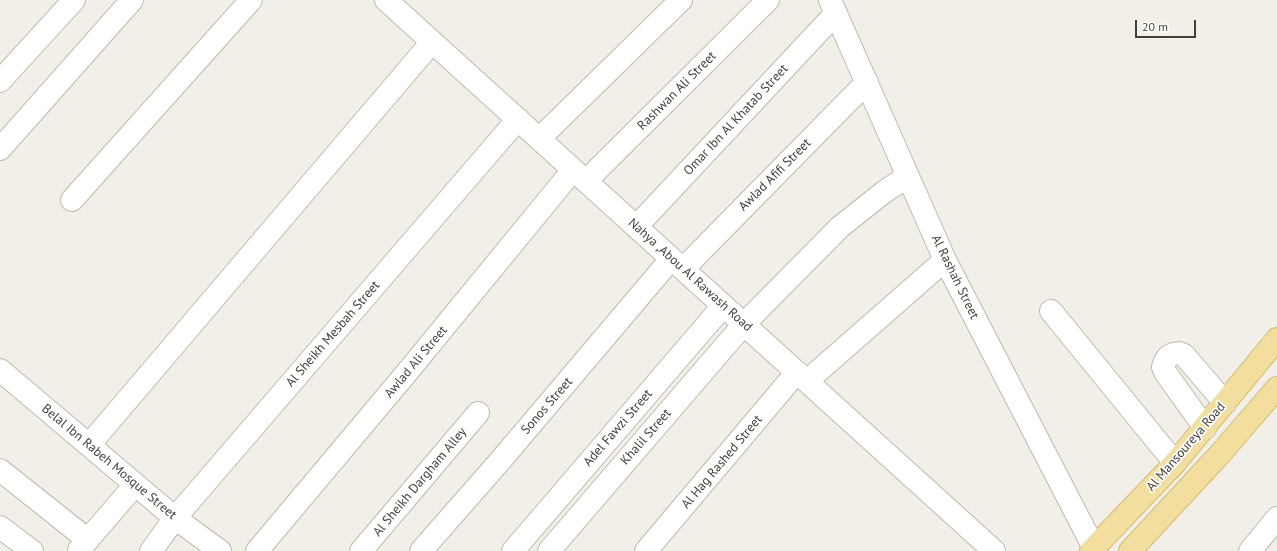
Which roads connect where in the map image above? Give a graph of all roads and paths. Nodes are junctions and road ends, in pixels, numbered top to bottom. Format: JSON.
{"nodes":[{"id":1,"x":74,"y":0,"type":"edge"},
{"id":2,"x":132,"y":0,"type":"edge"},
{"id":3,"x":251,"y":0,"type":"edge"},
{"id":4,"x":386,"y":0,"type":"edge"},
{"id":5,"x":681,"y":0,"type":"edge"},
{"id":6,"x":768,"y":0,"type":"edge"},
{"id":7,"x":833,"y":6,"type":"edge"},
{"id":8,"x":432,"y":42,"type":"junction"},
{"id":9,"x":0,"y":81,"type":"edge"},
{"id":10,"x":867,"y":82,"type":"junction"},
{"id":11,"x":518,"y":119,"type":"junction"},
{"id":12,"x":539,"y":139,"type":"junction"},
{"id":13,"x":0,"y":149,"type":"edge"},
{"id":14,"x":580,"y":176,"type":"junction"},
{"id":15,"x":908,"y":176,"type":"junction"},
{"id":16,"x":72,"y":200,"type":"dead end"},
{"id":17,"x":636,"y":227,"type":"junction"},
{"id":18,"x":945,"y":260,"type":"junction"},
{"id":19,"x":677,"y":264,"type":"junction"},
{"id":20,"x":724,"y":306,"type":"junction"},
{"id":21,"x":1051,"y":311,"type":"dead end"},
{"id":22,"x":744,"y":324,"type":"junction"},
{"id":23,"x":1277,"y":339,"type":"edge"},
{"id":24,"x":0,"y":370,"type":"edge"},
{"id":25,"x":802,"y":377,"type":"junction"},
{"id":26,"x":1277,"y":388,"type":"edge"},
{"id":27,"x":1225,"y":403,"type":"junction"},
{"id":28,"x":478,"y":413,"type":"dead end"},
{"id":29,"x":1205,"y":428,"type":"junction"},
{"id":30,"x":89,"y":445,"type":"junction"},
{"id":31,"x":1174,"y":463,"type":"junction"},
{"id":32,"x":0,"y":470,"type":"edge"},
{"id":33,"x":135,"y":485,"type":"junction"},
{"id":34,"x":174,"y":518,"type":"junction"},
{"id":35,"x":1277,"y":518,"type":"edge"},
{"id":36,"x":0,"y":527,"type":"edge"},
{"id":37,"x":83,"y":545,"type":"edge"},
{"id":38,"x":1093,"y":549,"type":"edge"},
{"id":39,"x":32,"y":551,"type":"edge"},
{"id":40,"x":151,"y":551,"type":"edge"},
{"id":41,"x":220,"y":551,"type":"edge"},
{"id":42,"x":256,"y":551,"type":"edge"},
{"id":43,"x":361,"y":551,"type":"edge"},
{"id":44,"x":420,"y":551,"type":"edge"},
{"id":45,"x":513,"y":551,"type":"edge"},
{"id":46,"x":549,"y":551,"type":"edge"},
{"id":47,"x":646,"y":551,"type":"edge"},
{"id":48,"x":994,"y":551,"type":"edge"},
{"id":49,"x":1130,"y":551,"type":"edge"},
{"id":50,"x":1250,"y":551,"type":"edge"}],
"edges":[{"from":1,"to":9,"type":"street"},
{"from":2,"to":13,"type":"street"},
{"from":3,"to":16,"type":"street"},
{"from":4,"to":8,"type":"street","name":"Nahya ,Abou Al Rawash Road"},
{"from":5,"to":12,"type":"street"},
{"from":6,"to":14,"type":"street","name":"Rashwan Ali Street"},
{"from":7,"to":10,"type":"street","name":"Al Rashah Street"},
{"from":7,"to":17,"type":"street","name":"Omar Ibn Al Khatab Street"},
{"from":8,"to":11,"type":"street","name":"Nahya ,Abou Al Rawash Road"},
{"from":8,"to":30,"type":"street"},
{"from":10,"to":15,"type":"street","name":"Al Rashah Street"},
{"from":10,"to":19,"type":"street","name":"Awlad Afifi Street"},
{"from":11,"to":12,"type":"street","name":"Nahya ,Abou Al Rawash Road"},
{"from":11,"to":34,"type":"street","name":"Al Sheikh Mesbah Street"},
{"from":12,"to":14,"type":"street","name":"Nahya ,Abou Al Rawash Road"},
{"from":14,"to":17,"type":"street","name":"Nahya ,Abou Al Rawash Road"},
{"from":14,"to":42,"type":"street","name":"Awlad Ali Street"},
{"from":15,"to":18,"type":"street","name":"Al Rashah Street"},
{"from":15,"to":22,"type":"street","name":"Khalil Street"},
{"from":17,"to":19,"type":"street","name":"Nahya ,Abou Al Rawash Road"},
{"from":18,"to":25,"type":"street","name":"Al Hag Rashed Street"},
{"from":18,"to":38,"type":"street","name":"Al Rashah Street"},
{"from":19,"to":20,"type":"street","name":"Nahya ,Abou Al Rawash Road"},
{"from":19,"to":44,"type":"street","name":"Sonos Street"},
{"from":20,"to":22,"type":"street","name":"Nahya ,Abou Al Rawash Road"},
{"from":20,"to":45,"type":"street","name":"Adel Fawzi Street"},
{"from":21,"to":31,"type":"street"},
{"from":22,"to":25,"type":"street","name":"Nahya ,Abou Al Rawash Road"},
{"from":22,"to":46,"type":"street","name":"Khalil Street"},
{"from":23,"to":27,"type":"main road","name":"Al Mansoureya Road"},
{"from":24,"to":30,"type":"street","name":"Belal Ibn Rabeh Mosque Street"},
{"from":25,"to":47,"type":"street","name":"Al Hag Rashed Street"},
{"from":25,"to":48,"type":"street","name":"Nahya ,Abou Al Rawash Road"},
{"from":26,"to":49,"type":"main road"},
{"from":27,"to":29,"type":"main road","name":"Al Mansoureya Road"},
{"from":27,"to":29,"type":"street"},
{"from":28,"to":43,"type":"street","name":"Al Sheikh Dargham Alley"},
{"from":29,"to":31,"type":"main road","name":"Al Mansoureya Road"},
{"from":30,"to":33,"type":"street","name":"Belal Ibn Rabeh Mosque Street"},
{"from":31,"to":38,"type":"main road","name":"Al Mansoureya Road"},
{"from":32,"to":37,"type":"street"},
{"from":33,"to":34,"type":"street","name":"Belal Ibn Rabeh Mosque Street"},
{"from":33,"to":37,"type":"street"},
{"from":34,"to":40,"type":"street","name":"Al Sheikh Mesbah Street"},
{"from":34,"to":41,"type":"street","name":"Belal Ibn Rabeh Mosque Street"},
{"from":35,"to":50,"type":"street"},
{"from":36,"to":39,"type":"street"}]}
